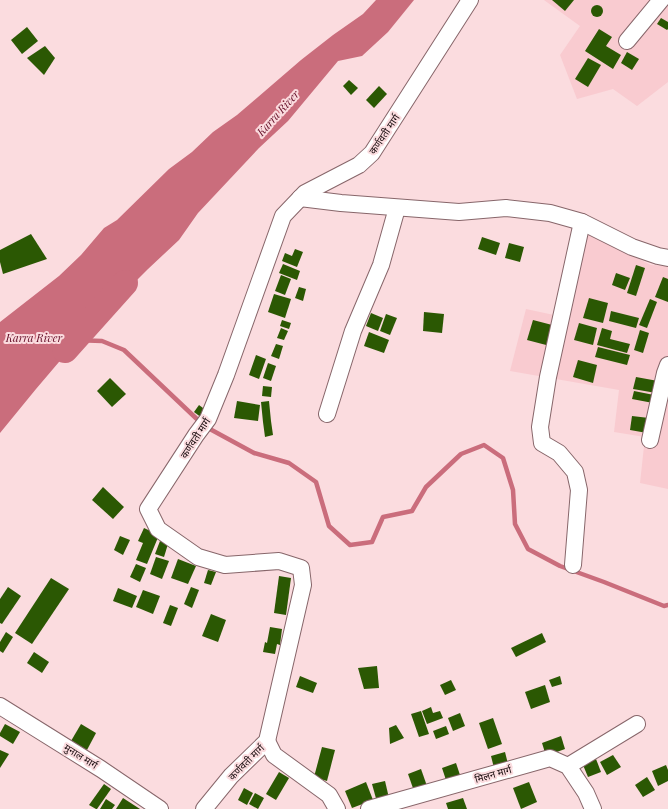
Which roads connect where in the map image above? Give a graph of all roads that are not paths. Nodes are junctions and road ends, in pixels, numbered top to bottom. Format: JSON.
{"nodes":[{"id":1,"x":470,"y":0,"type":"edge"},
{"id":2,"x":661,"y":0,"type":"edge"},
{"id":3,"x":627,"y":41,"type":"dead end"},
{"id":4,"x":300,"y":198,"type":"junction"},
{"id":5,"x":397,"y":208,"type":"junction"},
{"id":6,"x":582,"y":222,"type":"junction"},
{"id":7,"x":668,"y":258,"type":"edge"},
{"id":8,"x":668,"y":365,"type":"edge"},
{"id":9,"x":327,"y":414,"type":"dead end"},
{"id":10,"x":650,"y":440,"type":"dead end"},
{"id":11,"x":573,"y":565,"type":"dead end"},
{"id":12,"x":0,"y":706,"type":"edge"},
{"id":13,"x":637,"y":724,"type":"dead end"},
{"id":14,"x":267,"y":740,"type":"junction"},
{"id":15,"x":568,"y":766,"type":"junction"},
{"id":16,"x":160,"y":809,"type":"edge"},
{"id":17,"x":204,"y":809,"type":"edge"},
{"id":18,"x":337,"y":809,"type":"edge"},
{"id":19,"x":369,"y":809,"type":"edge"},
{"id":20,"x":593,"y":809,"type":"edge"}],
"edges":[{"from":1,"to":4,"type":"street","name":"कर्णवती मार्ग"},
{"from":2,"to":3,"type":"street"},
{"from":4,"to":5,"type":"street"},
{"from":4,"to":14,"type":"street","name":"कर्णवती मार्ग"},
{"from":5,"to":6,"type":"street"},
{"from":5,"to":9,"type":"street"},
{"from":6,"to":7,"type":"street"},
{"from":6,"to":11,"type":"street"},
{"from":8,"to":10,"type":"street"},
{"from":12,"to":16,"type":"street","name":"मुनाल मार्ग"},
{"from":13,"to":15,"type":"street"},
{"from":14,"to":17,"type":"street","name":"कर्णवती मार्ग"},
{"from":14,"to":18,"type":"street"},
{"from":15,"to":19,"type":"street","name":"मिलन मार्ग"},
{"from":15,"to":20,"type":"street"}]}
